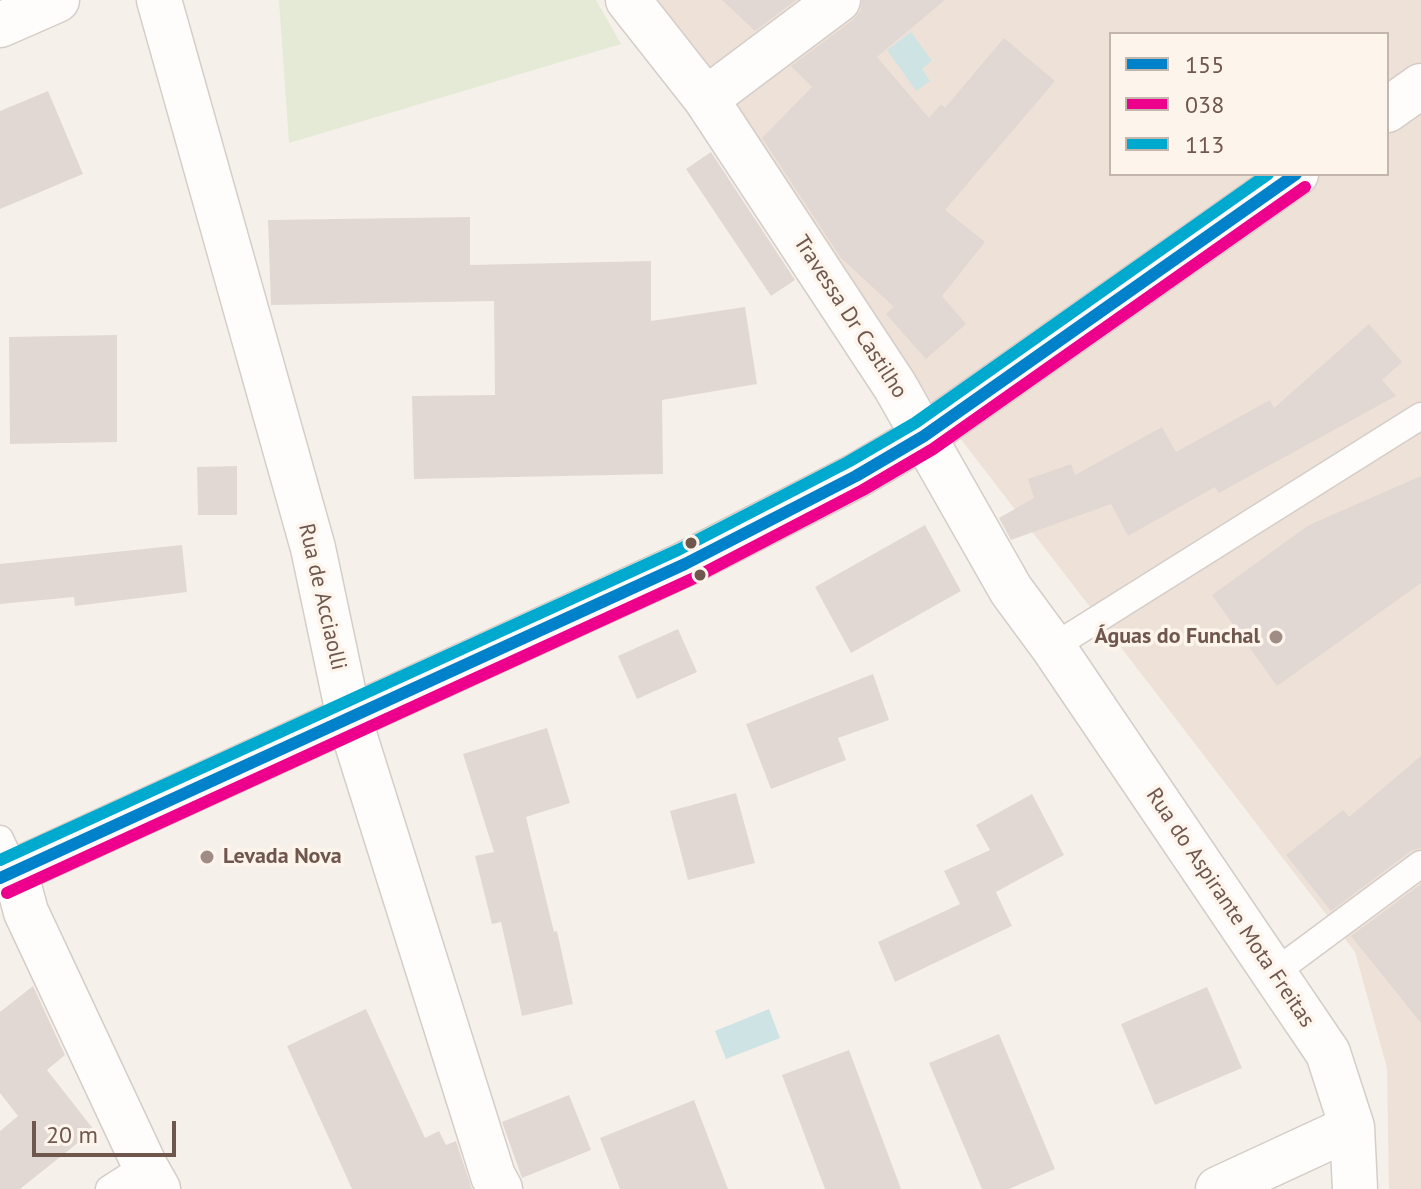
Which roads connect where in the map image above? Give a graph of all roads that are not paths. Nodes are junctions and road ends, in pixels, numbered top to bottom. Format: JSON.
{"nodes":[{"id":1,"x":57,"y":0,"type":"edge"},
{"id":2,"x":159,"y":0,"type":"edge"},
{"id":3,"x":628,"y":0,"type":"edge"},
{"id":4,"x":838,"y":0,"type":"edge"},
{"id":5,"x":0,"y":25,"type":"edge"},
{"id":6,"x":1421,"y":86,"type":"edge"},
{"id":7,"x":706,"y":99,"type":"junction"},
{"id":8,"x":1389,"y":109,"type":"edge"},
{"id":9,"x":1293,"y":176,"type":"edge"},
{"id":10,"x":1421,"y":416,"type":"edge"},
{"id":11,"x":924,"y":436,"type":"junction"},
{"id":12,"x":1053,"y":647,"type":"junction"},
{"id":13,"x":349,"y":718,"type":"junction"},
{"id":14,"x":5,"y":863,"type":"edge"},
{"id":15,"x":1421,"y":864,"type":"edge"},
{"id":16,"x":1274,"y":973,"type":"junction"},
{"id":17,"x":1352,"y":1127,"type":"junction"},
{"id":18,"x":137,"y":1181,"type":"edge"},
{"id":19,"x":500,"y":1189,"type":"edge"},
{"id":20,"x":1218,"y":1189,"type":"edge"},
{"id":21,"x":1355,"y":1189,"type":"edge"}],
"edges":[{"from":1,"to":5,"type":"street"},
{"from":2,"to":13,"type":"street","name":"Rua de Acciaolli"},
{"from":3,"to":7,"type":"street","name":"Travessa Dr Castilho"},
{"from":4,"to":7,"type":"street"},
{"from":6,"to":8,"type":"street"},
{"from":7,"to":11,"type":"street","name":"Travessa Dr Castilho"},
{"from":9,"to":11,"type":"street"},
{"from":10,"to":12,"type":"lane"},
{"from":11,"to":12,"type":"street","name":"Travessa Dr Castilho"},
{"from":11,"to":13,"type":"street"},
{"from":12,"to":16,"type":"street","name":"Rua do Aspirante Mota Freitas"},
{"from":13,"to":14,"type":"street"},
{"from":13,"to":19,"type":"street","name":"Rua de Acciaolli"},
{"from":14,"to":18,"type":"street"},
{"from":15,"to":16,"type":"lane"},
{"from":16,"to":17,"type":"street","name":"Rua do Aspirante Mota Freitas"},
{"from":17,"to":20,"type":"street"},
{"from":17,"to":21,"type":"street","name":"Rua do Aspirante Mota Freitas"}]}
